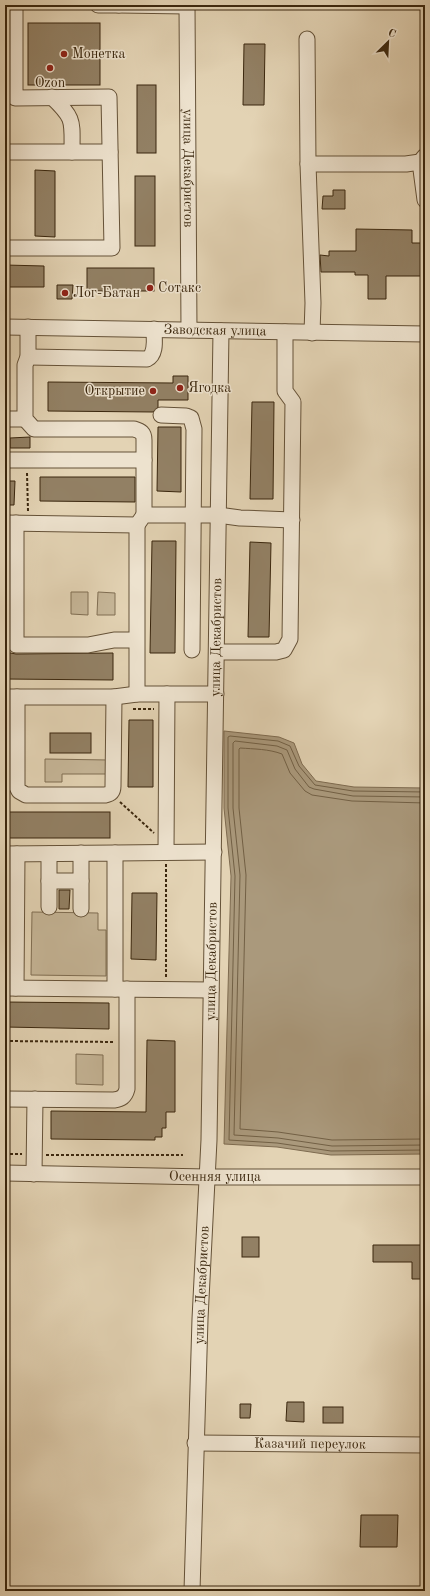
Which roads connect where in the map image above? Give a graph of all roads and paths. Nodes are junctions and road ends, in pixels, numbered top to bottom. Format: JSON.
{"nodes":[{"id":1,"x":15,"y":5,"type":"edge"},
{"id":2,"x":98,"y":5,"type":"edge"},
{"id":3,"x":120,"y":5,"type":"edge"},
{"id":4,"x":187,"y":5,"type":"edge"},
{"id":5,"x":307,"y":39,"type":"dead end"},
{"id":6,"x":52,"y":97,"type":"junction"},
{"id":7,"x":10,"y":98,"type":"edge"},
{"id":8,"x":5,"y":152,"type":"edge"},
{"id":9,"x":72,"y":152,"type":"junction"},
{"id":10,"x":110,"y":152,"type":"junction"},
{"id":11,"x":423,"y":159,"type":"edge"},
{"id":12,"x":308,"y":164,"type":"junction"},
{"id":13,"x":425,"y":200,"type":"edge"},
{"id":14,"x":5,"y":248,"type":"edge"},
{"id":15,"x":5,"y":327,"type":"edge"},
{"id":16,"x":28,"y":327,"type":"junction"},
{"id":17,"x":154,"y":329,"type":"junction"},
{"id":18,"x":189,"y":330,"type":"junction"},
{"id":19,"x":221,"y":331,"type":"junction"},
{"id":20,"x":285,"y":332,"type":"junction"},
{"id":21,"x":312,"y":333,"type":"junction"},
{"id":22,"x":425,"y":334,"type":"edge"},
{"id":23,"x":28,"y":357,"type":"junction"},
{"id":24,"x":161,"y":415,"type":"dead end"},
{"id":25,"x":5,"y":419,"type":"edge"},
{"id":26,"x":25,"y":419,"type":"junction"},
{"id":27,"x":5,"y":460,"type":"edge"},
{"id":28,"x":27,"y":460,"type":"junction"},
{"id":29,"x":144,"y":460,"type":"junction"},
{"id":30,"x":194,"y":514,"type":"junction"},
{"id":31,"x":218,"y":515,"type":"junction"},
{"id":32,"x":141,"y":520,"type":"junction"},
{"id":33,"x":292,"y":520,"type":"junction"},
{"id":34,"x":16,"y":523,"type":"edge"},
{"id":35,"x":136,"y":640,"type":"junction"},
{"id":36,"x":10,"y":645,"type":"edge"},
{"id":37,"x":192,"y":650,"type":"dead end"},
{"id":38,"x":217,"y":652,"type":"junction"},
{"id":39,"x":137,"y":694,"type":"junction"},
{"id":40,"x":216,"y":694,"type":"junction"},
{"id":41,"x":11,"y":697,"type":"edge"},
{"id":42,"x":114,"y":697,"type":"junction"},
{"id":43,"x":167,"y":701,"type":"junction"},
{"id":44,"x":128,"y":709,"type":"dead end"},
{"id":45,"x":166,"y":852,"type":"junction"},
{"id":46,"x":214,"y":852,"type":"junction"},
{"id":47,"x":81,"y":853,"type":"junction"},
{"id":48,"x":115,"y":853,"type":"junction"},
{"id":49,"x":11,"y":854,"type":"edge"},
{"id":50,"x":49,"y":854,"type":"junction"},
{"id":51,"x":49,"y":881,"type":"junction"},
{"id":52,"x":81,"y":881,"type":"junction"},
{"id":53,"x":48,"y":907,"type":"dead end"},
{"id":54,"x":81,"y":909,"type":"dead end"},
{"id":55,"x":11,"y":988,"type":"edge"},
{"id":56,"x":121,"y":989,"type":"junction"},
{"id":57,"x":166,"y":989,"type":"junction"},
{"id":58,"x":211,"y":990,"type":"junction"},
{"id":59,"x":5,"y":1041,"type":"edge"},
{"id":60,"x":127,"y":1043,"type":"junction"},
{"id":61,"x":5,"y":1099,"type":"edge"},
{"id":62,"x":35,"y":1099,"type":"junction"},
{"id":63,"x":5,"y":1154,"type":"edge"},
{"id":64,"x":34,"y":1155,"type":"junction"},
{"id":65,"x":183,"y":1155,"type":"dead end"},
{"id":66,"x":5,"y":1173,"type":"edge"},
{"id":67,"x":34,"y":1174,"type":"junction"},
{"id":68,"x":207,"y":1177,"type":"junction"},
{"id":69,"x":425,"y":1177,"type":"edge"},
{"id":70,"x":195,"y":1443,"type":"junction"},
{"id":71,"x":425,"y":1446,"type":"edge"},
{"id":72,"x":192,"y":1591,"type":"edge"}],
"edges":[{"from":1,"to":7,"type":"street"},
{"from":2,"to":3,"type":"street"},
{"from":3,"to":4,"type":"street"},
{"from":4,"to":18,"type":"street","name":"улица Декабристов"},
{"from":5,"to":12,"type":"street"},
{"from":6,"to":7,"type":"street"},
{"from":6,"to":9,"type":"street"},
{"from":6,"to":10,"type":"street"},
{"from":8,"to":9,"type":"street"},
{"from":9,"to":10,"type":"street"},
{"from":10,"to":14,"type":"street"},
{"from":11,"to":12,"type":"street"},
{"from":11,"to":13,"type":"street"},
{"from":12,"to":21,"type":"street"},
{"from":15,"to":16,"type":"street","name":"Заводская улица"},
{"from":16,"to":17,"type":"street","name":"Заводская улица"},
{"from":16,"to":23,"type":"street"},
{"from":17,"to":18,"type":"street","name":"Заводская улица"},
{"from":17,"to":23,"type":"street"},
{"from":18,"to":19,"type":"street","name":"Заводская улица"},
{"from":19,"to":20,"type":"street","name":"Заводская улица"},
{"from":19,"to":31,"type":"street","name":"улица Декабристов"},
{"from":20,"to":21,"type":"street","name":"Заводская улица"},
{"from":20,"to":33,"type":"street"},
{"from":21,"to":22,"type":"street","name":"Заводская улица"},
{"from":23,"to":26,"type":"street"},
{"from":24,"to":30,"type":"street"},
{"from":25,"to":26,"type":"street"},
{"from":26,"to":29,"type":"street"},
{"from":27,"to":28,"type":"street"},
{"from":28,"to":29,"type":"street"},
{"from":28,"to":34,"type":"path"},
{"from":29,"to":32,"type":"street"},
{"from":30,"to":31,"type":"street"},
{"from":30,"to":32,"type":"street"},
{"from":30,"to":37,"type":"street"},
{"from":31,"to":33,"type":"street"},
{"from":31,"to":38,"type":"street","name":"улица Декабристов"},
{"from":32,"to":34,"type":"street"},
{"from":32,"to":35,"type":"street"},
{"from":33,"to":38,"type":"street"},
{"from":34,"to":36,"type":"street"},
{"from":35,"to":36,"type":"street"},
{"from":35,"to":39,"type":"street"},
{"from":38,"to":40,"type":"street","name":"улица Декабристов"},
{"from":39,"to":42,"type":"street"},
{"from":39,"to":43,"type":"street"},
{"from":40,"to":43,"type":"street"},
{"from":40,"to":46,"type":"street","name":"улица Декабристов"},
{"from":41,"to":42,"type":"street"},
{"from":41,"to":42,"type":"street"},
{"from":43,"to":44,"type":"path"},
{"from":43,"to":45,"type":"street"},
{"from":45,"to":46,"type":"street"},
{"from":45,"to":48,"type":"street"},
{"from":45,"to":57,"type":"path"},
{"from":46,"to":58,"type":"street","name":"улица Декабристов"},
{"from":47,"to":48,"type":"street"},
{"from":47,"to":50,"type":"street"},
{"from":47,"to":52,"type":"street"},
{"from":48,"to":56,"type":"street"},
{"from":49,"to":50,"type":"street"},
{"from":49,"to":55,"type":"street"},
{"from":50,"to":51,"type":"street"},
{"from":51,"to":52,"type":"street"},
{"from":51,"to":53,"type":"street"},
{"from":52,"to":54,"type":"street"},
{"from":55,"to":56,"type":"street"},
{"from":56,"to":57,"type":"street"},
{"from":56,"to":60,"type":"street"},
{"from":57,"to":58,"type":"street"},
{"from":58,"to":68,"type":"street","name":"улица Декабристов"},
{"from":59,"to":60,"type":"path"},
{"from":60,"to":62,"type":"street"},
{"from":61,"to":62,"type":"street"},
{"from":62,"to":64,"type":"street"},
{"from":63,"to":64,"type":"path"},
{"from":64,"to":65,"type":"path"},
{"from":64,"to":67,"type":"street"},
{"from":66,"to":67,"type":"street","name":"Осенняя улица"},
{"from":67,"to":68,"type":"street","name":"Осенняя улица"},
{"from":68,"to":69,"type":"street","name":"Осенняя улица"},
{"from":68,"to":70,"type":"street","name":"улица Декабристов"},
{"from":70,"to":71,"type":"street","name":"Казачий переулок"},
{"from":70,"to":72,"type":"street","name":"улица Декабристов"}]}
